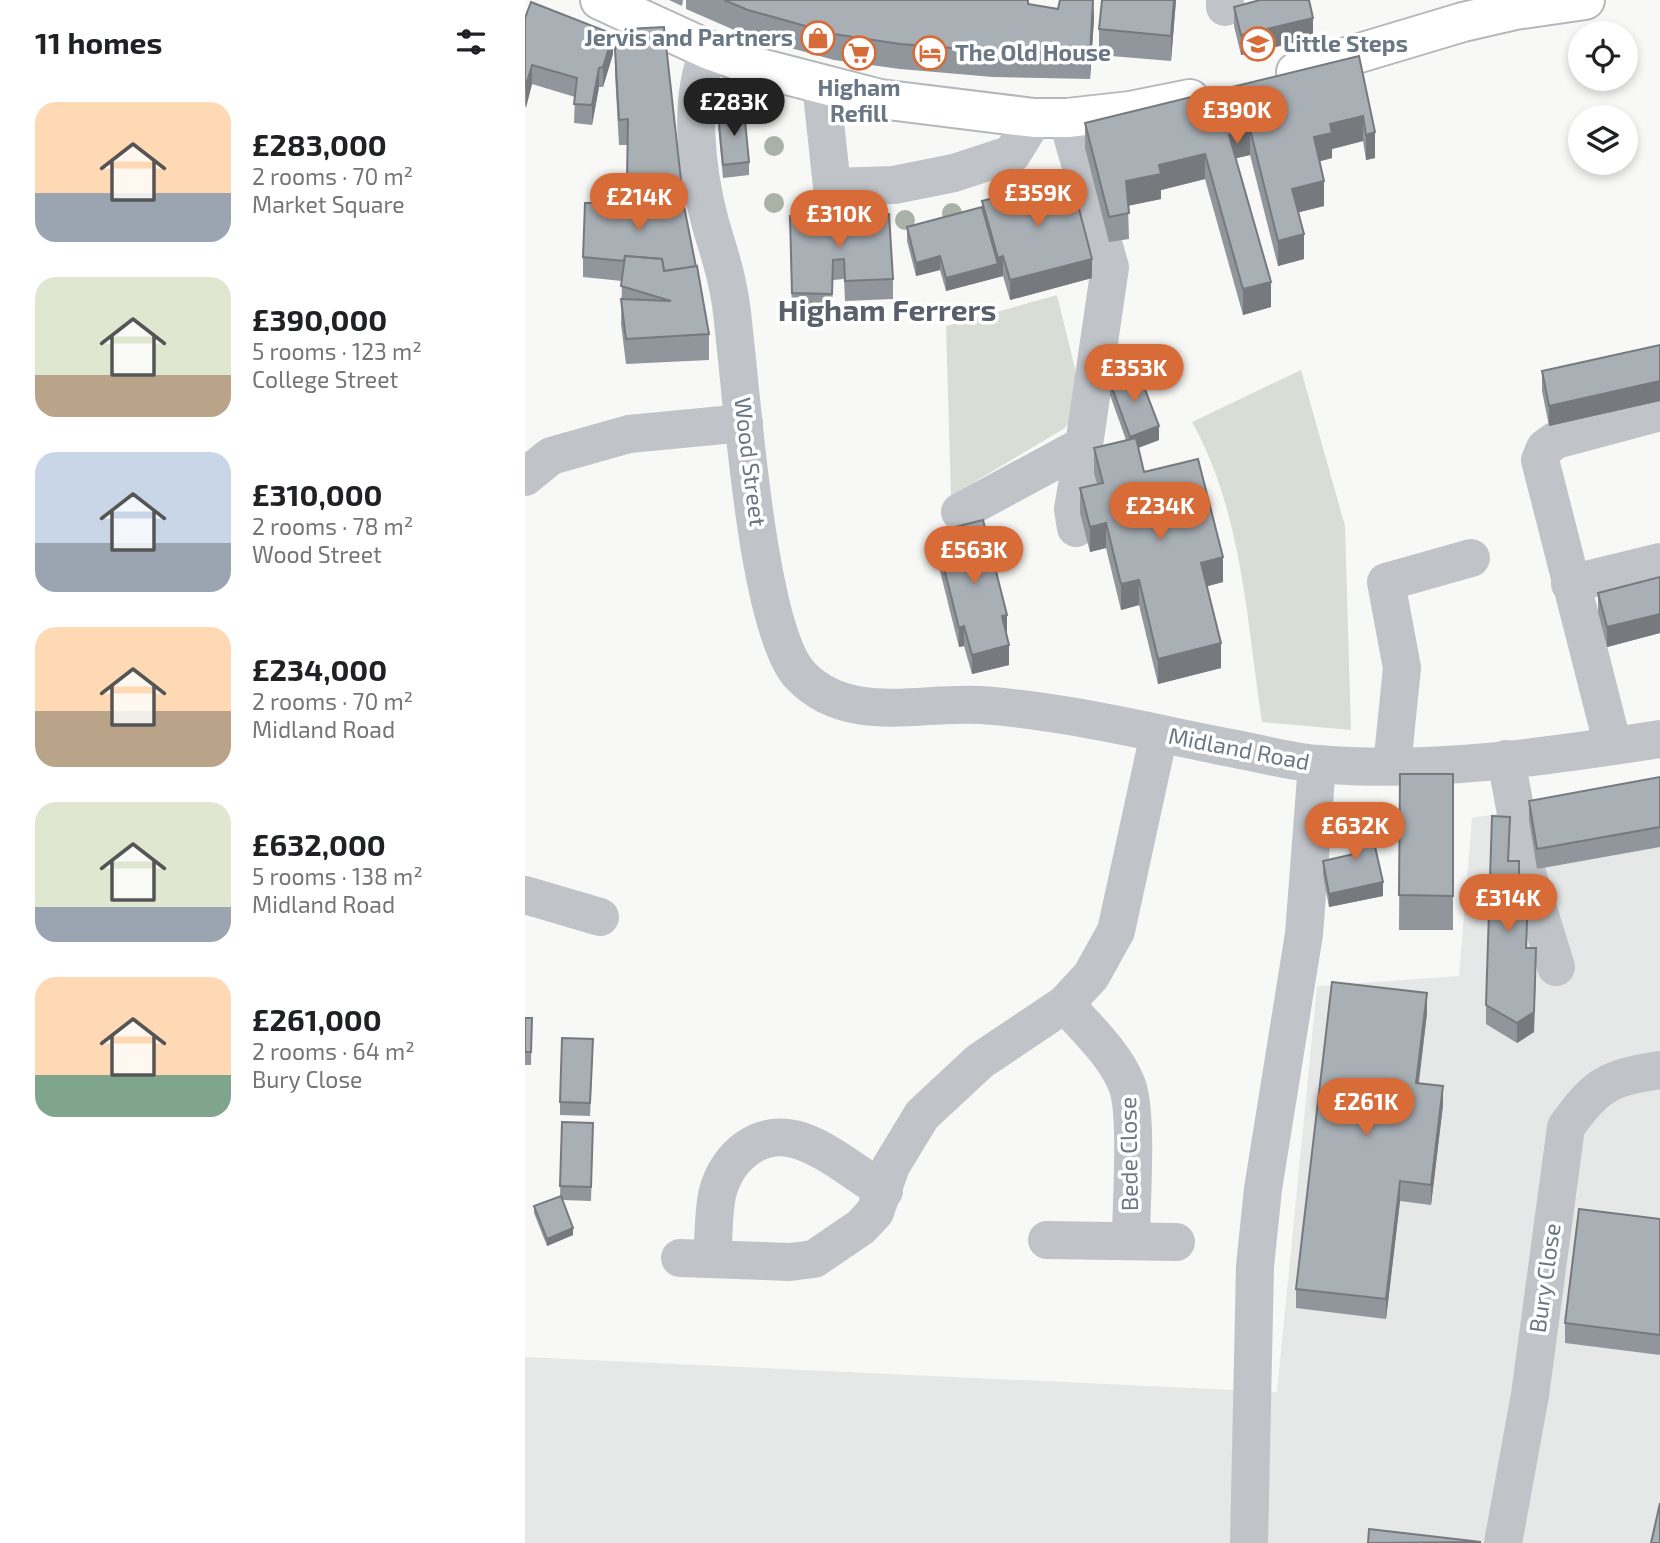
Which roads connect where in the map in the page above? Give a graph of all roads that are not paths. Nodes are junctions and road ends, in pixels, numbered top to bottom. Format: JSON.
{"nodes":[{"id":1,"x":600,"y":0,"type":"edge"},
{"id":2,"x":1585,"y":0,"type":"edge"},
{"id":3,"x":709,"y":50,"type":"junction"},
{"id":4,"x":1267,"y":79,"type":"edge"},
{"id":5,"x":821,"y":84,"type":"junction"},
{"id":6,"x":1218,"y":92,"type":"edge"},
{"id":7,"x":1051,"y":118,"type":"junction"},
{"id":8,"x":1660,"y":412,"type":"edge"},
{"id":9,"x":744,"y":423,"type":"junction"},
{"id":10,"x":1084,"y":445,"type":"junction"},
{"id":11,"x":525,"y":477,"type":"edge"},
{"id":12,"x":960,"y":512,"type":"dead end"},
{"id":13,"x":1076,"y":528,"type":"dead end"},
{"id":14,"x":1471,"y":558,"type":"dead end"},
{"id":15,"x":1660,"y":562,"type":"edge"},
{"id":16,"x":1570,"y":584,"type":"junction"},
{"id":17,"x":821,"y":693,"type":"joint"},
{"id":18,"x":1159,"y":734,"type":"junction"},
{"id":19,"x":1660,"y":739,"type":"edge"},
{"id":20,"x":1613,"y":746,"type":"junction"},
{"id":21,"x":1506,"y":759,"type":"junction"},
{"id":22,"x":1317,"y":764,"type":"junction"},
{"id":23,"x":1392,"y":766,"type":"junction"},
{"id":24,"x":525,"y":895,"type":"edge"},
{"id":25,"x":600,"y":917,"type":"dead end"},
{"id":26,"x":1556,"y":967,"type":"dead end"},
{"id":27,"x":1065,"y":1004,"type":"junction"},
{"id":28,"x":1660,"y":1070,"type":"edge"},
{"id":29,"x":884,"y":1191,"type":"junction"},
{"id":30,"x":1047,"y":1240,"type":"dead end"},
{"id":31,"x":1131,"y":1241,"type":"junction"},
{"id":32,"x":1176,"y":1242,"type":"dead end"},
{"id":33,"x":1249,"y":1543,"type":"edge"},
{"id":34,"x":1503,"y":1543,"type":"edge"}],
"edges":[{"from":1,"to":3,"type":"main road"},
{"from":2,"to":4,"type":"main road"},
{"from":3,"to":5,"type":"main road"},
{"from":3,"to":9,"type":"street","name":"Wood Street"},
{"from":5,"to":7,"type":"main road"},
{"from":5,"to":7,"type":"street"},
{"from":6,"to":7,"type":"main road"},
{"from":7,"to":10,"type":"street"},
{"from":8,"to":16,"type":"street"},
{"from":9,"to":11,"type":"street"},
{"from":9,"to":17,"type":"street","name":"Wood Street"},
{"from":10,"to":12,"type":"street"},
{"from":10,"to":13,"type":"street"},
{"from":14,"to":23,"type":"street"},
{"from":15,"to":16,"type":"street"},
{"from":16,"to":20,"type":"street"},
{"from":17,"to":18,"type":"street","name":"Midland Road"},
{"from":18,"to":22,"type":"street","name":"Midland Road"},
{"from":18,"to":27,"type":"street"},
{"from":19,"to":20,"type":"street","name":"Midland Road"},
{"from":20,"to":21,"type":"street","name":"Midland Road"},
{"from":21,"to":23,"type":"street","name":"Midland Road"},
{"from":21,"to":26,"type":"street"},
{"from":22,"to":23,"type":"street","name":"Midland Road"},
{"from":22,"to":33,"type":"street"},
{"from":24,"to":25,"type":"street"},
{"from":27,"to":29,"type":"street"},
{"from":27,"to":31,"type":"street","name":"Bede Close"},
{"from":28,"to":34,"type":"street","name":"Bury Close"},
{"from":29,"to":29,"type":"street"},
{"from":30,"to":31,"type":"street","name":"Bede Close"},
{"from":31,"to":32,"type":"street","name":"Bede Close"}]}
